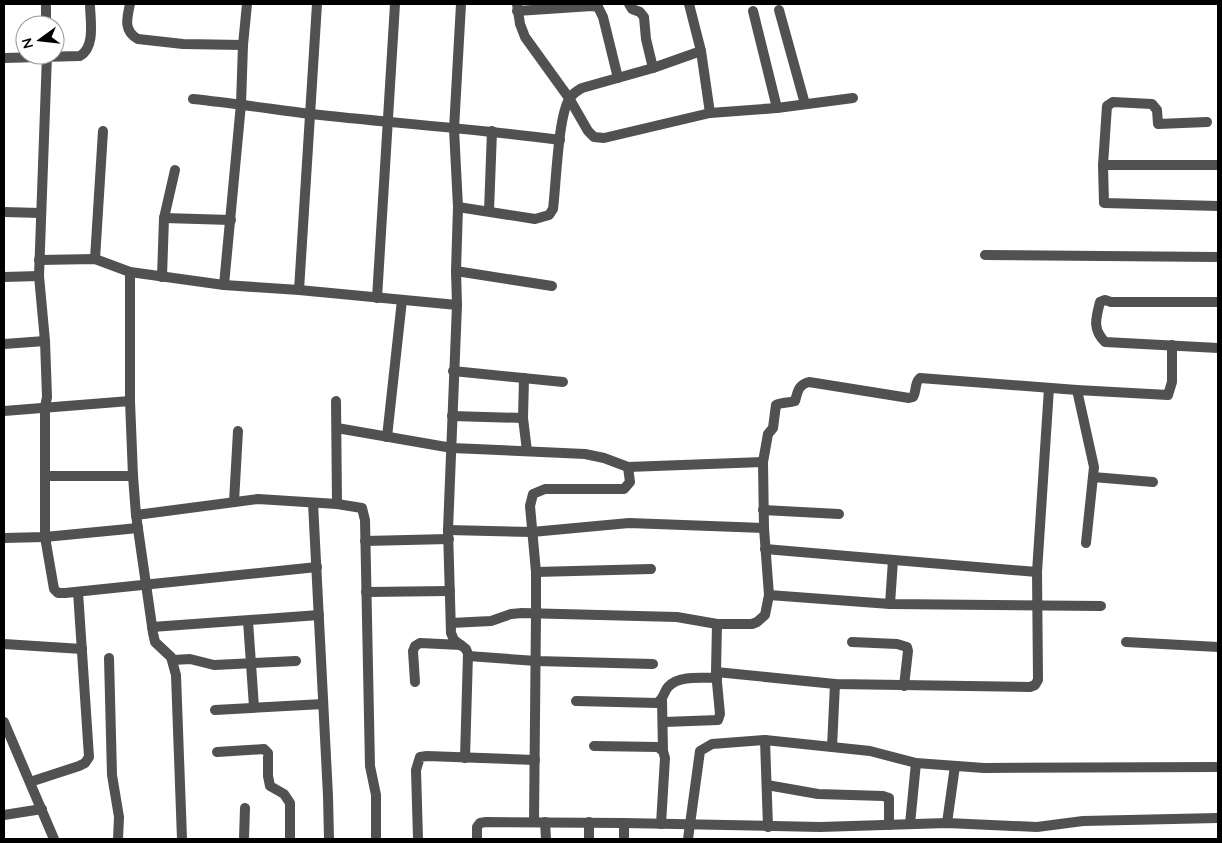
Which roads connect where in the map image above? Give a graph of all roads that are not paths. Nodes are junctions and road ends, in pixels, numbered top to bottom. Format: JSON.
{"nodes":[{"id":1,"x":90,"y":4,"type":"edge"},
{"id":2,"x":130,"y":4,"type":"edge"},
{"id":3,"x":247,"y":4,"type":"edge"},
{"id":4,"x":317,"y":4,"type":"edge"},
{"id":5,"x":395,"y":4,"type":"edge"},
{"id":6,"x":461,"y":4,"type":"edge"},
{"id":7,"x":629,"y":4,"type":"edge"},
{"id":8,"x":689,"y":4,"type":"edge"},
{"id":9,"x":517,"y":8,"type":"edge"},
{"id":10,"x":779,"y":10,"type":"dead end"},
{"id":11,"x":753,"y":11,"type":"dead end"},
{"id":12,"x":243,"y":46,"type":"junction"},
{"id":13,"x":701,"y":51,"type":"junction"},
{"id":14,"x":65,"y":56,"type":"edge"},
{"id":15,"x":47,"y":65,"type":"edge"},
{"id":16,"x":653,"y":68,"type":"junction"},
{"id":17,"x":618,"y":78,"type":"junction"},
{"id":18,"x":569,"y":98,"type":"junction"},
{"id":19,"x":853,"y":98,"type":"dead end"},
{"id":20,"x":193,"y":100,"type":"dead end"},
{"id":21,"x":241,"y":104,"type":"junction"},
{"id":22,"x":806,"y":104,"type":"junction"},
{"id":23,"x":776,"y":108,"type":"junction"},
{"id":24,"x":710,"y":113,"type":"junction"},
{"id":25,"x":309,"y":114,"type":"junction"},
{"id":26,"x":388,"y":121,"type":"junction"},
{"id":27,"x":1207,"y":122,"type":"dead end"},
{"id":28,"x":454,"y":129,"type":"junction"},
{"id":29,"x":103,"y":131,"type":"dead end"},
{"id":30,"x":492,"y":131,"type":"junction"},
{"id":31,"x":560,"y":140,"type":"junction"},
{"id":32,"x":1103,"y":165,"type":"junction"},
{"id":33,"x":1218,"y":165,"type":"edge"},
{"id":34,"x":175,"y":170,"type":"dead end"},
{"id":35,"x":1218,"y":206,"type":"edge"},
{"id":36,"x":458,"y":207,"type":"junction"},
{"id":37,"x":488,"y":211,"type":"junction"},
{"id":38,"x":4,"y":212,"type":"edge"},
{"id":39,"x":40,"y":213,"type":"junction"},
{"id":40,"x":164,"y":218,"type":"junction"},
{"id":41,"x":231,"y":220,"type":"junction"},
{"id":42,"x":985,"y":255,"type":"dead end"},
{"id":43,"x":1218,"y":257,"type":"edge"},
{"id":44,"x":95,"y":259,"type":"junction"},
{"id":45,"x":39,"y":260,"type":"junction"},
{"id":46,"x":130,"y":272,"type":"junction"},
{"id":47,"x":456,"y":272,"type":"junction"},
{"id":48,"x":39,"y":276,"type":"junction"},
{"id":49,"x":162,"y":276,"type":"junction"},
{"id":50,"x":4,"y":277,"type":"edge"},
{"id":51,"x":224,"y":285,"type":"junction"},
{"id":52,"x":552,"y":286,"type":"dead end"},
{"id":53,"x":298,"y":290,"type":"junction"},
{"id":54,"x":377,"y":298,"type":"junction"},
{"id":55,"x":402,"y":300,"type":"junction"},
{"id":56,"x":1218,"y":302,"type":"edge"},
{"id":57,"x":457,"y":305,"type":"junction"},
{"id":58,"x":45,"y":341,"type":"junction"},
{"id":59,"x":4,"y":344,"type":"edge"},
{"id":60,"x":1172,"y":345,"type":"junction"},
{"id":61,"x":1218,"y":348,"type":"edge"},
{"id":62,"x":453,"y":371,"type":"junction"},
{"id":63,"x":524,"y":378,"type":"junction"},
{"id":64,"x":563,"y":382,"type":"dead end"},
{"id":65,"x":1049,"y":388,"type":"junction"},
{"id":66,"x":1077,"y":390,"type":"junction"},
{"id":67,"x":130,"y":401,"type":"junction"},
{"id":68,"x":336,"y":401,"type":"dead end"},
{"id":69,"x":45,"y":407,"type":"junction"},
{"id":70,"x":4,"y":411,"type":"edge"},
{"id":71,"x":452,"y":416,"type":"junction"},
{"id":72,"x":523,"y":418,"type":"junction"},
{"id":73,"x":337,"y":428,"type":"junction"},
{"id":74,"x":238,"y":431,"type":"dead end"},
{"id":75,"x":387,"y":437,"type":"junction"},
{"id":76,"x":452,"y":448,"type":"junction"},
{"id":77,"x":527,"y":451,"type":"junction"},
{"id":78,"x":763,"y":462,"type":"junction"},
{"id":79,"x":628,"y":467,"type":"junction"},
{"id":80,"x":45,"y":476,"type":"junction"},
{"id":81,"x":133,"y":476,"type":"junction"},
{"id":82,"x":1093,"y":477,"type":"junction"},
{"id":83,"x":1153,"y":482,"type":"dead end"},
{"id":84,"x":234,"y":502,"type":"junction"},
{"id":85,"x":313,"y":503,"type":"junction"},
{"id":86,"x":337,"y":504,"type":"junction"},
{"id":87,"x":763,"y":510,"type":"junction"},
{"id":88,"x":839,"y":514,"type":"dead end"},
{"id":89,"x":136,"y":515,"type":"junction"},
{"id":90,"x":138,"y":528,"type":"junction"},
{"id":91,"x":764,"y":528,"type":"junction"},
{"id":92,"x":532,"y":532,"type":"junction"},
{"id":93,"x":448,"y":535,"type":"junction"},
{"id":94,"x":45,"y":537,"type":"junction"},
{"id":95,"x":4,"y":538,"type":"edge"},
{"id":96,"x":365,"y":541,"type":"junction"},
{"id":97,"x":1086,"y":543,"type":"dead end"},
{"id":98,"x":765,"y":549,"type":"junction"},
{"id":99,"x":893,"y":560,"type":"junction"},
{"id":100,"x":317,"y":567,"type":"junction"},
{"id":101,"x":651,"y":569,"type":"dead end"},
{"id":102,"x":536,"y":572,"type":"junction"},
{"id":103,"x":1037,"y":572,"type":"junction"},
{"id":104,"x":147,"y":585,"type":"junction"},
{"id":105,"x":450,"y":591,"type":"junction"},
{"id":106,"x":78,"y":592,"type":"junction"},
{"id":107,"x":366,"y":592,"type":"junction"},
{"id":108,"x":769,"y":595,"type":"junction"},
{"id":109,"x":890,"y":604,"type":"junction"},
{"id":110,"x":1036,"y":604,"type":"junction"},
{"id":111,"x":1101,"y":606,"type":"dead end"},
{"id":112,"x":536,"y":614,"type":"junction"},
{"id":113,"x":319,"y":615,"type":"junction"},
{"id":114,"x":248,"y":621,"type":"junction"},
{"id":115,"x":451,"y":624,"type":"junction"},
{"id":116,"x":717,"y":624,"type":"junction"},
{"id":117,"x":152,"y":627,"type":"junction"},
{"id":118,"x":852,"y":642,"type":"dead end"},
{"id":119,"x":1126,"y":642,"type":"dead end"},
{"id":120,"x":4,"y":644,"type":"edge"},
{"id":121,"x":461,"y":644,"type":"junction"},
{"id":122,"x":1218,"y":647,"type":"edge"},
{"id":123,"x":82,"y":649,"type":"junction"},
{"id":124,"x":468,"y":656,"type":"junction"},
{"id":125,"x":109,"y":658,"type":"dead end"},
{"id":126,"x":173,"y":660,"type":"junction"},
{"id":127,"x":296,"y":661,"type":"dead end"},
{"id":128,"x":536,"y":661,"type":"junction"},
{"id":129,"x":251,"y":663,"type":"junction"},
{"id":130,"x":653,"y":664,"type":"dead end"},
{"id":131,"x":716,"y":675,"type":"junction"},
{"id":132,"x":415,"y":682,"type":"dead end"},
{"id":133,"x":835,"y":684,"type":"junction"},
{"id":134,"x":904,"y":686,"type":"junction"},
{"id":135,"x":662,"y":700,"type":"junction"},
{"id":136,"x":576,"y":701,"type":"dead end"},
{"id":137,"x":324,"y":704,"type":"junction"},
{"id":138,"x":254,"y":708,"type":"junction"},
{"id":139,"x":214,"y":710,"type":"dead end"},
{"id":140,"x":4,"y":722,"type":"edge"},
{"id":141,"x":664,"y":722,"type":"junction"},
{"id":142,"x":765,"y":740,"type":"junction"},
{"id":143,"x":594,"y":746,"type":"dead end"},
{"id":144,"x":832,"y":747,"type":"junction"},
{"id":145,"x":664,"y":751,"type":"junction"},
{"id":146,"x":217,"y":752,"type":"dead end"},
{"id":147,"x":465,"y":758,"type":"junction"},
{"id":148,"x":535,"y":760,"type":"junction"},
{"id":149,"x":916,"y":763,"type":"junction"},
{"id":150,"x":955,"y":766,"type":"junction"},
{"id":151,"x":1218,"y":767,"type":"edge"},
{"id":152,"x":30,"y":782,"type":"junction"},
{"id":153,"x":767,"y":785,"type":"junction"},
{"id":154,"x":245,"y":808,"type":"dead end"},
{"id":155,"x":42,"y":809,"type":"junction"},
{"id":156,"x":4,"y":814,"type":"edge"},
{"id":157,"x":1218,"y":818,"type":"edge"},
{"id":158,"x":534,"y":822,"type":"junction"},
{"id":159,"x":545,"y":822,"type":"junction"},
{"id":160,"x":589,"y":822,"type":"junction"},
{"id":161,"x":624,"y":823,"type":"junction"},
{"id":162,"x":947,"y":823,"type":"junction"},
{"id":163,"x":661,"y":824,"type":"junction"},
{"id":164,"x":910,"y":824,"type":"junction"},
{"id":165,"x":690,"y":825,"type":"junction"},
{"id":166,"x":889,"y":825,"type":"junction"},
{"id":167,"x":768,"y":827,"type":"junction"},
{"id":168,"x":820,"y":827,"type":"junction"},
{"id":169,"x":54,"y":839,"type":"edge"},
{"id":170,"x":118,"y":839,"type":"edge"},
{"id":171,"x":182,"y":839,"type":"edge"},
{"id":172,"x":244,"y":839,"type":"edge"},
{"id":173,"x":290,"y":839,"type":"edge"},
{"id":174,"x":329,"y":839,"type":"edge"},
{"id":175,"x":376,"y":839,"type":"edge"},
{"id":176,"x":418,"y":839,"type":"edge"},
{"id":177,"x":478,"y":839,"type":"edge"},
{"id":178,"x":546,"y":839,"type":"edge"},
{"id":179,"x":589,"y":839,"type":"edge"},
{"id":180,"x":624,"y":839,"type":"edge"},
{"id":181,"x":688,"y":839,"type":"edge"},
{"id":182,"x":819,"y":839,"type":"edge"}],
"edges":[{"from":1,"to":14,"type":"street"},
{"from":2,"to":12,"type":"street"},
{"from":3,"to":12,"type":"street"},
{"from":4,"to":25,"type":"street"},
{"from":5,"to":26,"type":"street"},
{"from":6,"to":28,"type":"street"},
{"from":7,"to":16,"type":"street"},
{"from":8,"to":13,"type":"street"},
{"from":9,"to":17,"type":"street"},
{"from":9,"to":18,"type":"street"},
{"from":10,"to":22,"type":"street"},
{"from":11,"to":23,"type":"street"},
{"from":12,"to":21,"type":"street"},
{"from":13,"to":16,"type":"street"},
{"from":13,"to":24,"type":"street"},
{"from":15,"to":39,"type":"street"},
{"from":16,"to":17,"type":"street"},
{"from":17,"to":18,"type":"street"},
{"from":18,"to":24,"type":"street"},
{"from":18,"to":31,"type":"street"},
{"from":19,"to":22,"type":"street"},
{"from":20,"to":21,"type":"street"},
{"from":21,"to":25,"type":"street"},
{"from":21,"to":41,"type":"street"},
{"from":22,"to":23,"type":"street"},
{"from":23,"to":24,"type":"street"},
{"from":25,"to":26,"type":"street"},
{"from":25,"to":53,"type":"street"},
{"from":26,"to":28,"type":"street"},
{"from":26,"to":54,"type":"street"},
{"from":27,"to":32,"type":"street"},
{"from":28,"to":30,"type":"street"},
{"from":28,"to":36,"type":"street"},
{"from":29,"to":44,"type":"street"},
{"from":30,"to":31,"type":"street"},
{"from":30,"to":37,"type":"street"},
{"from":31,"to":37,"type":"street"},
{"from":32,"to":33,"type":"street"},
{"from":32,"to":35,"type":"street"},
{"from":34,"to":40,"type":"street"},
{"from":36,"to":37,"type":"street"},
{"from":36,"to":47,"type":"street"},
{"from":38,"to":39,"type":"street"},
{"from":39,"to":45,"type":"street"},
{"from":40,"to":41,"type":"street"},
{"from":40,"to":49,"type":"street"},
{"from":41,"to":51,"type":"street"},
{"from":42,"to":43,"type":"street"},
{"from":44,"to":45,"type":"street"},
{"from":44,"to":46,"type":"street"},
{"from":45,"to":48,"type":"street"},
{"from":46,"to":49,"type":"street"},
{"from":46,"to":67,"type":"street"},
{"from":47,"to":52,"type":"street"},
{"from":47,"to":57,"type":"street"},
{"from":48,"to":50,"type":"street"},
{"from":48,"to":58,"type":"street"},
{"from":49,"to":51,"type":"street"},
{"from":51,"to":53,"type":"street"},
{"from":53,"to":54,"type":"street"},
{"from":54,"to":55,"type":"street"},
{"from":55,"to":57,"type":"street"},
{"from":55,"to":75,"type":"street"},
{"from":56,"to":60,"type":"street"},
{"from":57,"to":62,"type":"street"},
{"from":58,"to":59,"type":"street"},
{"from":58,"to":69,"type":"street"},
{"from":60,"to":61,"type":"street"},
{"from":60,"to":66,"type":"street"},
{"from":62,"to":63,"type":"street"},
{"from":62,"to":71,"type":"street"},
{"from":63,"to":64,"type":"street"},
{"from":63,"to":72,"type":"street"},
{"from":65,"to":66,"type":"street"},
{"from":65,"to":78,"type":"street"},
{"from":65,"to":103,"type":"street"},
{"from":66,"to":82,"type":"street"},
{"from":67,"to":69,"type":"street"},
{"from":67,"to":81,"type":"street"},
{"from":68,"to":73,"type":"street"},
{"from":69,"to":70,"type":"street"},
{"from":69,"to":80,"type":"street"},
{"from":71,"to":72,"type":"street"},
{"from":71,"to":76,"type":"street"},
{"from":72,"to":77,"type":"street"},
{"from":73,"to":75,"type":"street"},
{"from":73,"to":86,"type":"street"},
{"from":74,"to":84,"type":"street"},
{"from":75,"to":76,"type":"street"},
{"from":76,"to":77,"type":"street"},
{"from":76,"to":93,"type":"street"},
{"from":77,"to":79,"type":"street"},
{"from":78,"to":79,"type":"street"},
{"from":78,"to":87,"type":"street"},
{"from":79,"to":92,"type":"street"},
{"from":80,"to":81,"type":"street"},
{"from":80,"to":94,"type":"street"},
{"from":81,"to":89,"type":"street"},
{"from":82,"to":83,"type":"street"},
{"from":82,"to":97,"type":"street"},
{"from":84,"to":85,"type":"street"},
{"from":84,"to":89,"type":"street"},
{"from":85,"to":86,"type":"street"},
{"from":85,"to":100,"type":"street"},
{"from":86,"to":96,"type":"street"},
{"from":87,"to":88,"type":"street"},
{"from":87,"to":91,"type":"street"},
{"from":89,"to":90,"type":"street"},
{"from":90,"to":94,"type":"street"},
{"from":90,"to":104,"type":"street"},
{"from":91,"to":92,"type":"street"},
{"from":91,"to":98,"type":"street"},
{"from":92,"to":93,"type":"street"},
{"from":92,"to":102,"type":"street"},
{"from":93,"to":96,"type":"street"},
{"from":93,"to":105,"type":"street"},
{"from":94,"to":95,"type":"street"},
{"from":94,"to":106,"type":"street"},
{"from":96,"to":107,"type":"street"},
{"from":98,"to":99,"type":"street"},
{"from":98,"to":108,"type":"street"},
{"from":99,"to":103,"type":"street"},
{"from":99,"to":109,"type":"street"},
{"from":100,"to":104,"type":"street"},
{"from":100,"to":113,"type":"street"},
{"from":101,"to":102,"type":"street"},
{"from":102,"to":112,"type":"street"},
{"from":103,"to":110,"type":"street"},
{"from":104,"to":106,"type":"street"},
{"from":104,"to":117,"type":"street"},
{"from":105,"to":107,"type":"street"},
{"from":105,"to":115,"type":"street"},
{"from":106,"to":123,"type":"street"},
{"from":107,"to":175,"type":"street"},
{"from":108,"to":109,"type":"street"},
{"from":108,"to":116,"type":"street"},
{"from":109,"to":110,"type":"street"},
{"from":110,"to":111,"type":"street"},
{"from":110,"to":134,"type":"street"},
{"from":112,"to":115,"type":"street"},
{"from":112,"to":116,"type":"street"},
{"from":112,"to":128,"type":"street"},
{"from":113,"to":114,"type":"street"},
{"from":113,"to":137,"type":"street"},
{"from":114,"to":117,"type":"street"},
{"from":114,"to":129,"type":"street"},
{"from":115,"to":121,"type":"street"},
{"from":116,"to":131,"type":"street"},
{"from":117,"to":126,"type":"street"},
{"from":118,"to":134,"type":"street"},
{"from":119,"to":122,"type":"street"},
{"from":120,"to":123,"type":"street"},
{"from":121,"to":124,"type":"street"},
{"from":121,"to":132,"type":"street"},
{"from":123,"to":152,"type":"street"},
{"from":124,"to":128,"type":"street"},
{"from":124,"to":147,"type":"street"},
{"from":125,"to":170,"type":"street"},
{"from":126,"to":129,"type":"street"},
{"from":126,"to":171,"type":"street"},
{"from":127,"to":129,"type":"street"},
{"from":128,"to":130,"type":"street"},
{"from":128,"to":148,"type":"street"},
{"from":129,"to":138,"type":"street"},
{"from":131,"to":133,"type":"street"},
{"from":131,"to":135,"type":"street"},
{"from":131,"to":141,"type":"street"},
{"from":133,"to":134,"type":"street"},
{"from":133,"to":144,"type":"street"},
{"from":135,"to":136,"type":"street"},
{"from":135,"to":141,"type":"street"},
{"from":137,"to":138,"type":"street"},
{"from":137,"to":174,"type":"street"},
{"from":138,"to":139,"type":"street"},
{"from":140,"to":152,"type":"street"},
{"from":141,"to":145,"type":"street"},
{"from":142,"to":144,"type":"street"},
{"from":142,"to":153,"type":"street"},
{"from":142,"to":165,"type":"street"},
{"from":143,"to":145,"type":"street"},
{"from":144,"to":149,"type":"street"},
{"from":145,"to":163,"type":"street"},
{"from":146,"to":173,"type":"street"},
{"from":147,"to":148,"type":"street"},
{"from":147,"to":176,"type":"street"},
{"from":148,"to":158,"type":"street"},
{"from":149,"to":150,"type":"street"},
{"from":149,"to":164,"type":"street"},
{"from":150,"to":151,"type":"street"},
{"from":150,"to":162,"type":"street"},
{"from":152,"to":155,"type":"street"},
{"from":153,"to":166,"type":"street"},
{"from":153,"to":167,"type":"street"},
{"from":154,"to":172,"type":"street"},
{"from":155,"to":156,"type":"street"},
{"from":155,"to":169,"type":"street"},
{"from":157,"to":162,"type":"street"},
{"from":158,"to":159,"type":"street"},
{"from":158,"to":177,"type":"street"},
{"from":159,"to":160,"type":"street"},
{"from":159,"to":178,"type":"street"},
{"from":160,"to":161,"type":"street"},
{"from":160,"to":179,"type":"street"},
{"from":161,"to":163,"type":"street"},
{"from":161,"to":180,"type":"street"},
{"from":162,"to":164,"type":"street"},
{"from":163,"to":165,"type":"street"},
{"from":164,"to":166,"type":"street"},
{"from":165,"to":167,"type":"street"},
{"from":165,"to":181,"type":"street"},
{"from":166,"to":168,"type":"street"},
{"from":167,"to":168,"type":"street"},
{"from":168,"to":182,"type":"street"}]}
